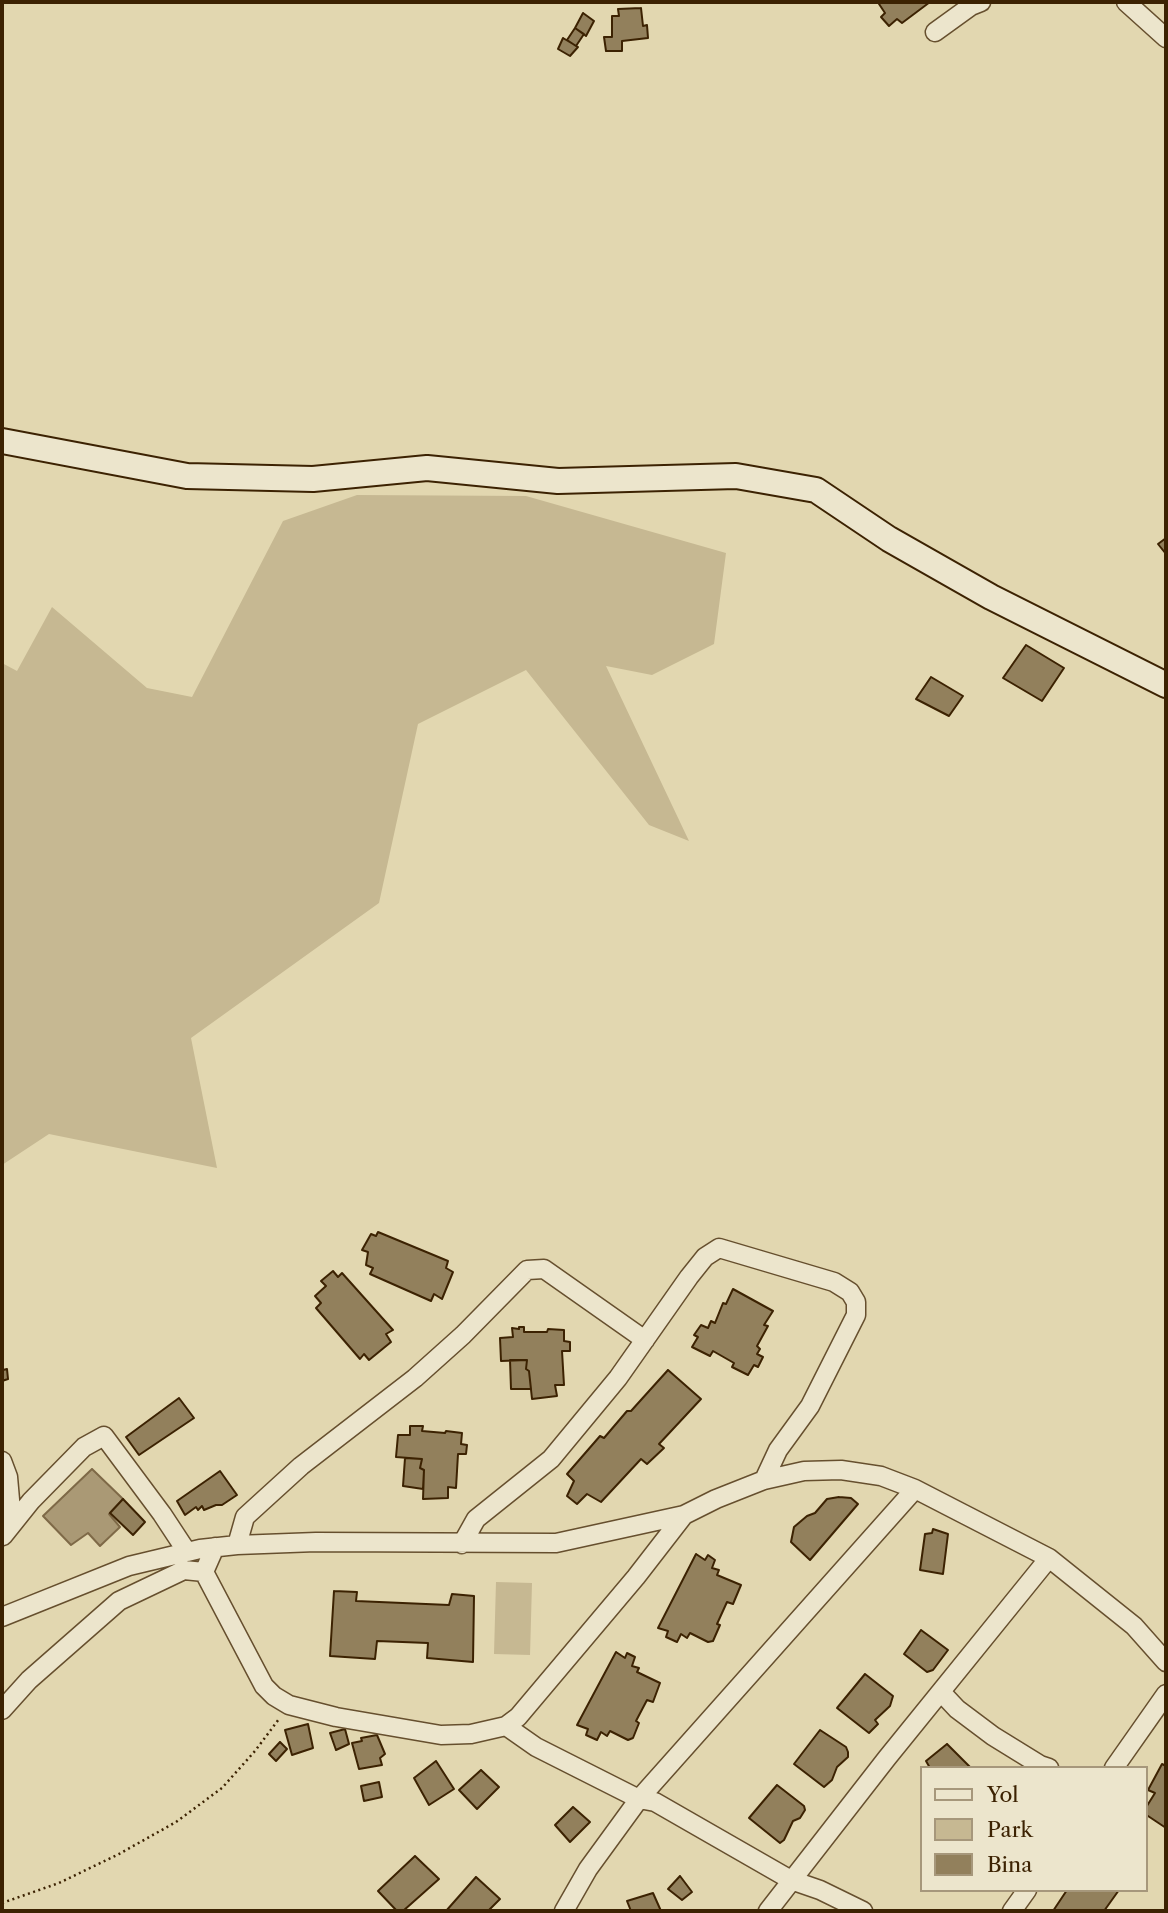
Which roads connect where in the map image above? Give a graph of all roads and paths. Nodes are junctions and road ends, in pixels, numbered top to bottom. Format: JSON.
{"nodes":[{"id":1,"x":981,"y":2,"type":"edge"},
{"id":2,"x":1126,"y":2,"type":"edge"},
{"id":3,"x":935,"y":32,"type":"dead end"},
{"id":4,"x":1166,"y":38,"type":"edge"},
{"id":5,"x":2,"y":441,"type":"edge"},
{"id":6,"x":1166,"y":685,"type":"edge"},
{"id":7,"x":645,"y":1340,"type":"junction"},
{"id":8,"x":2,"y":1461,"type":"edge"},
{"id":9,"x":764,"y":1480,"type":"junction"},
{"id":10,"x":915,"y":1489,"type":"junction"},
{"id":11,"x":684,"y":1515,"type":"junction"},
{"id":12,"x":3,"y":1539,"type":"edge"},
{"id":13,"x":462,"y":1544,"type":"junction"},
{"id":14,"x":237,"y":1545,"type":"junction"},
{"id":15,"x":215,"y":1547,"type":"junction"},
{"id":16,"x":187,"y":1552,"type":"junction"},
{"id":17,"x":1049,"y":1558,"type":"junction"},
{"id":18,"x":204,"y":1572,"type":"junction"},
{"id":19,"x":2,"y":1617,"type":"edge"},
{"id":20,"x":1166,"y":1662,"type":"edge"},
{"id":21,"x":941,"y":1692,"type":"junction"},
{"id":22,"x":1166,"y":1693,"type":"edge"},
{"id":23,"x":289,"y":1705,"type":"junction"},
{"id":24,"x":2,"y":1710,"type":"edge"},
{"id":25,"x":506,"y":1726,"type":"junction"},
{"id":26,"x":1043,"y":1766,"type":"edge"},
{"id":27,"x":1115,"y":1766,"type":"edge"},
{"id":28,"x":639,"y":1799,"type":"junction"},
{"id":29,"x":791,"y":1881,"type":"junction"},
{"id":30,"x":1026,"y":1892,"type":"edge"},
{"id":31,"x":2,"y":1903,"type":"edge"},
{"id":32,"x":564,"y":1911,"type":"edge"},
{"id":33,"x":768,"y":1911,"type":"edge"},
{"id":34,"x":863,"y":1911,"type":"edge"},
{"id":35,"x":1012,"y":1911,"type":"edge"}],
"edges":[{"from":1,"to":3,"type":"street"},
{"from":2,"to":4,"type":"street"},
{"from":5,"to":6,"type":"street"},
{"from":7,"to":9,"type":"street"},
{"from":7,"to":13,"type":"street"},
{"from":7,"to":14,"type":"street"},
{"from":8,"to":12,"type":"street"},
{"from":9,"to":10,"type":"street"},
{"from":9,"to":11,"type":"street"},
{"from":10,"to":17,"type":"street"},
{"from":10,"to":28,"type":"street"},
{"from":11,"to":13,"type":"street"},
{"from":11,"to":25,"type":"street"},
{"from":12,"to":16,"type":"street"},
{"from":13,"to":14,"type":"street"},
{"from":14,"to":15,"type":"street"},
{"from":15,"to":16,"type":"street"},
{"from":15,"to":18,"type":"street"},
{"from":16,"to":19,"type":"street"},
{"from":17,"to":20,"type":"street"},
{"from":17,"to":21,"type":"street"},
{"from":18,"to":23,"type":"street"},
{"from":18,"to":24,"type":"street"},
{"from":21,"to":26,"type":"street"},
{"from":21,"to":29,"type":"street"},
{"from":22,"to":27,"type":"street"},
{"from":23,"to":25,"type":"street"},
{"from":23,"to":31,"type":"path"},
{"from":25,"to":28,"type":"street"},
{"from":28,"to":29,"type":"street"},
{"from":28,"to":32,"type":"street"},
{"from":29,"to":33,"type":"street"},
{"from":29,"to":34,"type":"street"},
{"from":30,"to":35,"type":"street"}]}
